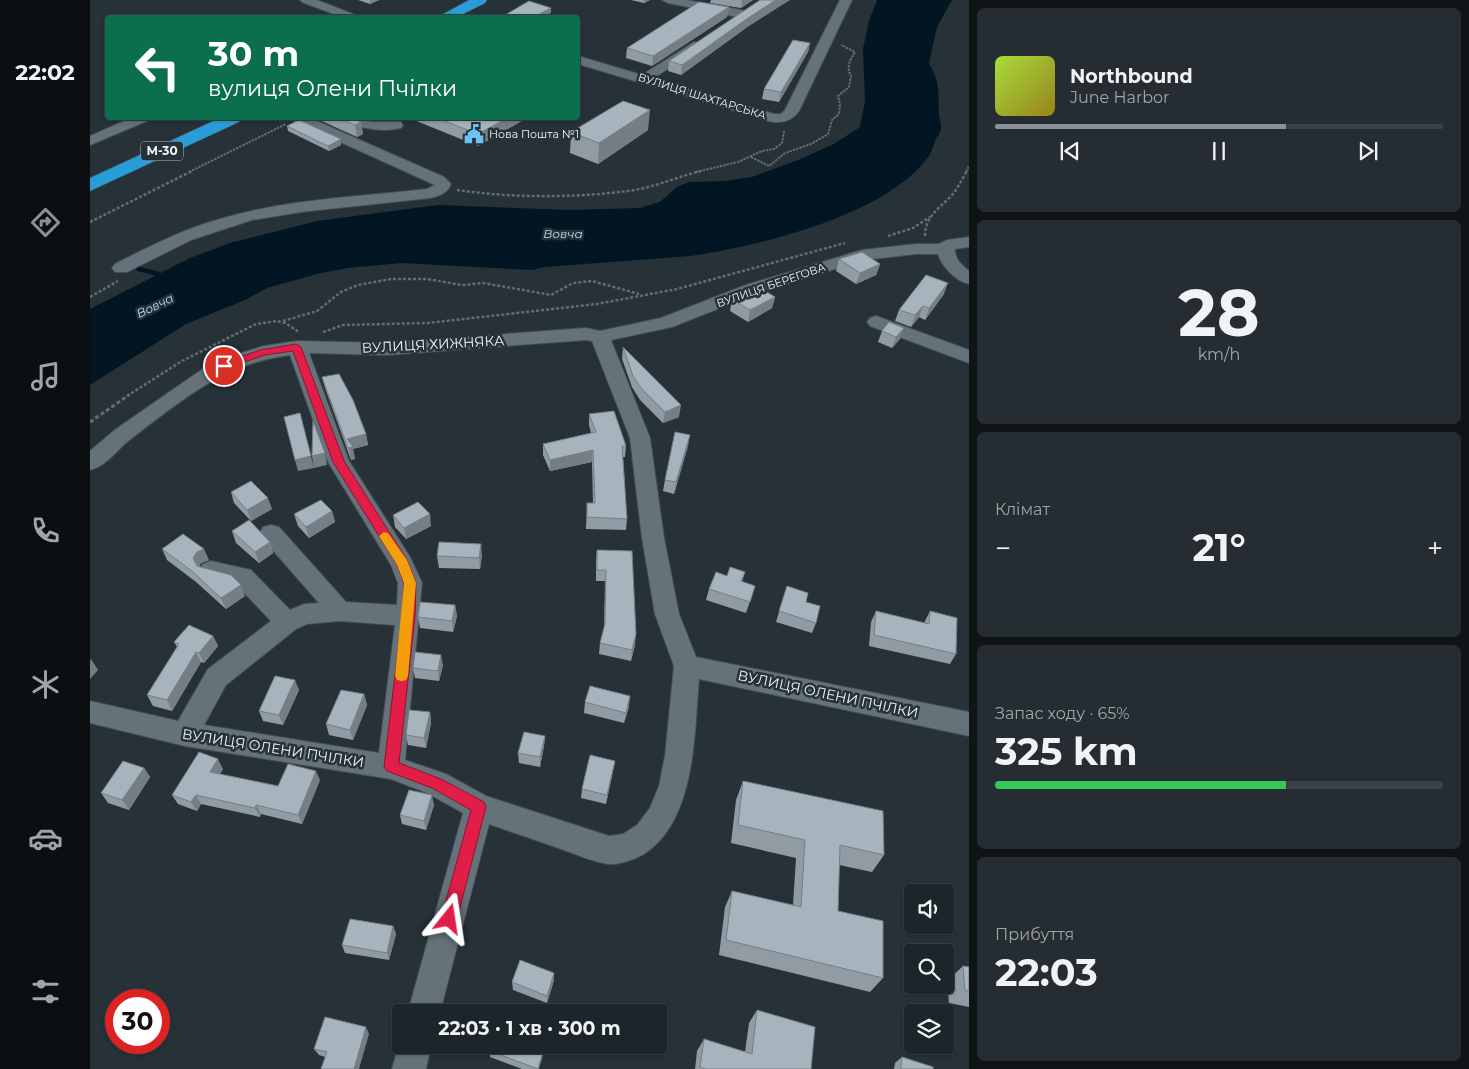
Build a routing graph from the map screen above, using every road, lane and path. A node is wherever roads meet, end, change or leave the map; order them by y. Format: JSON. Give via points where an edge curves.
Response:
{"nodes":[{"id":1,"x":306,"y":0,"type":"edge"},
{"id":2,"x":478,"y":0,"type":"edge"},
{"id":3,"x":668,"y":0,"type":"edge"},
{"id":4,"x":846,"y":0,"type":"edge"},
{"id":5,"x":348,"y":15,"type":"edge"},
{"id":6,"x":449,"y":15,"type":"edge"},
{"id":7,"x":726,"y":25,"type":"edge"},
{"id":8,"x":702,"y":41,"type":"edge"},
{"id":9,"x":837,"y":43,"type":"dead end"},
{"id":10,"x":580,"y":61,"type":"edge"},
{"id":11,"x":644,"y":78,"type":"junction"},
{"id":12,"x":782,"y":118,"type":"junction"},
{"id":13,"x":137,"y":120,"type":"edge"},
{"id":14,"x":229,"y":120,"type":"edge"},
{"id":15,"x":294,"y":120,"type":"edge"},
{"id":16,"x":303,"y":120,"type":"edge"},
{"id":17,"x":354,"y":120,"type":"edge"},
{"id":18,"x":396,"y":125,"type":"dead end"},
{"id":19,"x":90,"y":141,"type":"edge"},
{"id":20,"x":751,"y":157,"type":"junction"},
{"id":21,"x":969,"y":166,"type":"edge"},
{"id":22,"x":90,"y":184,"type":"edge"},
{"id":23,"x":443,"y":184,"type":"junction"},
{"id":24,"x":930,"y":217,"type":"junction"},
{"id":25,"x":90,"y":222,"type":"edge"},
{"id":26,"x":969,"y":231,"type":"edge"},
{"id":27,"x":882,"y":237,"type":"dead end"},
{"id":28,"x":969,"y":242,"type":"edge"},
{"id":29,"x":845,"y":243,"type":"dead end"},
{"id":30,"x":941,"y":248,"type":"junction"},
{"id":31,"x":120,"y":268,"type":"dead end"},
{"id":32,"x":969,"y":279,"type":"edge"},
{"id":33,"x":644,"y":294,"type":"junction"},
{"id":34,"x":277,"y":321,"type":"junction"},
{"id":35,"x":876,"y":322,"type":"dead end"},
{"id":36,"x":319,"y":334,"type":"dead end"},
{"id":37,"x":600,"y":337,"type":"junction"},
{"id":38,"x":299,"y":340,"type":"junction"},
{"id":39,"x":969,"y":357,"type":"edge"},
{"id":40,"x":90,"y":422,"type":"edge"},
{"id":41,"x":90,"y":463,"type":"edge"},
{"id":42,"x":271,"y":533,"type":"dead end"},
{"id":43,"x":211,"y":570,"type":"edge"},
{"id":44,"x":340,"y":611,"type":"junction"},
{"id":45,"x":408,"y":616,"type":"junction"},
{"id":46,"x":287,"y":622,"type":"junction"},
{"id":47,"x":687,"y":666,"type":"junction"},
{"id":48,"x":90,"y":712,"type":"edge"},
{"id":49,"x":969,"y":724,"type":"edge"},
{"id":50,"x":185,"y":734,"type":"junction"},
{"id":51,"x":391,"y":767,"type":"junction"},
{"id":52,"x":479,"y":807,"type":"junction"},
{"id":53,"x":426,"y":1004,"type":"edge"},
{"id":54,"x":413,"y":1054,"type":"edge"},
{"id":55,"x":409,"y":1069,"type":"edge"}],
"edges":[{"from":1,"to":5,"type":"street"},
{"from":2,"to":6,"type":"highway"},
{"from":3,"to":7,"type":"street","via":[[746,12]]},
{"from":4,"to":12,"type":"street","name":"ВУЛИЦЯ ШАХТАРСЬКА","via":[[792,111]]},
{"from":8,"to":11,"type":"street"},
{"from":9,"to":20,"type":"path","via":[[855,52],[849,63],[849,87],[838,96],[839,114],[832,120],[828,134],[785,153],[769,166]]},
{"from":10,"to":11,"type":"street","name":"ВУЛИЦЯ ШАХТАРСЬКА"},
{"from":11,"to":12,"type":"street","name":"ВУЛИЦЯ ШАХТАРСЬКА","via":[[773,118]]},
{"from":12,"to":20,"type":"path","via":[[782,143]]},
{"from":13,"to":19,"type":"street"},
{"from":14,"to":22,"type":"highway","number":"М-30"},
{"from":15,"to":25,"type":"path"},
{"from":16,"to":23,"type":"street"},
{"from":17,"to":18,"type":"street","via":[[370,126]]},
{"from":20,"to":23,"type":"path","via":[[628,191],[497,196]]},
{"from":21,"to":24,"type":"path","via":[[954,192]]},
{"from":23,"to":31,"type":"street","via":[[442,188],[430,193],[292,208],[226,222],[168,244]]},
{"from":24,"to":27,"type":"path","via":[[905,232]]},
{"from":24,"to":30,"type":"path","via":[[924,228],[926,240]]},
{"from":26,"to":30,"type":"street"},
{"from":28,"to":30,"type":"street","name":"ВУЛИЦЯ БЕРЕГОВА"},
{"from":29,"to":33,"type":"path"},
{"from":30,"to":32,"type":"street","via":[[950,263]]},
{"from":30,"to":37,"type":"street","name":"ВУЛИЦЯ БЕРЕГОВА","via":[[862,255],[752,289],[666,323]]},
{"from":33,"to":34,"type":"path","via":[[592,281],[573,283],[551,295],[483,283],[462,285],[427,279],[391,279],[358,285],[341,292],[317,311],[288,321]]},
{"from":33,"to":36,"type":"path","via":[[564,308],[455,320],[343,325]]},
{"from":34,"to":38,"type":"path","via":[[285,323]]},
{"from":34,"to":40,"type":"path","via":[[256,324],[182,361]]},
{"from":35,"to":39,"type":"street"},
{"from":37,"to":38,"type":"street","name":"ВУЛИЦЯ ХИЖНЯКА","via":[[586,334],[386,349]]},
{"from":37,"to":47,"type":"street","via":[[640,438],[667,614]]},
{"from":38,"to":41,"type":"street","name":"ВУЛИЦЯ ХИЖНЯКА","via":[[211,372],[123,434]]},
{"from":38,"to":45,"type":"street","via":[[338,462],[402,563],[410,583]]},
{"from":42,"to":44,"type":"street"},
{"from":43,"to":46,"type":"street","via":[[243,576]]},
{"from":44,"to":45,"type":"street"},
{"from":44,"to":46,"type":"street","via":[[304,614]]},
{"from":45,"to":51,"type":"street"},
{"from":46,"to":50,"type":"street","via":[[217,677]]},
{"from":47,"to":49,"type":"street","name":"ВУЛИЦЯ ОЛЕНИ ПЧІЛКИ"},
{"from":47,"to":52,"type":"street","name":"ВУЛИЦЯ ОЛЕНИ ПЧІЛКИ","via":[[679,756],[660,817],[648,835],[628,847],[609,850]]},
{"from":48,"to":50,"type":"street","name":"ВУЛИЦЯ ОЛЕНИ ПЧІЛКИ"},
{"from":50,"to":51,"type":"street","name":"ВУЛИЦЯ ОЛЕНИ ПЧІЛКИ"},
{"from":51,"to":52,"type":"street","name":"ВУЛИЦЯ ОЛЕНИ ПЧІЛКИ","via":[[436,783]]},
{"from":52,"to":53,"type":"street"},
{"from":54,"to":55,"type":"street"}]}
